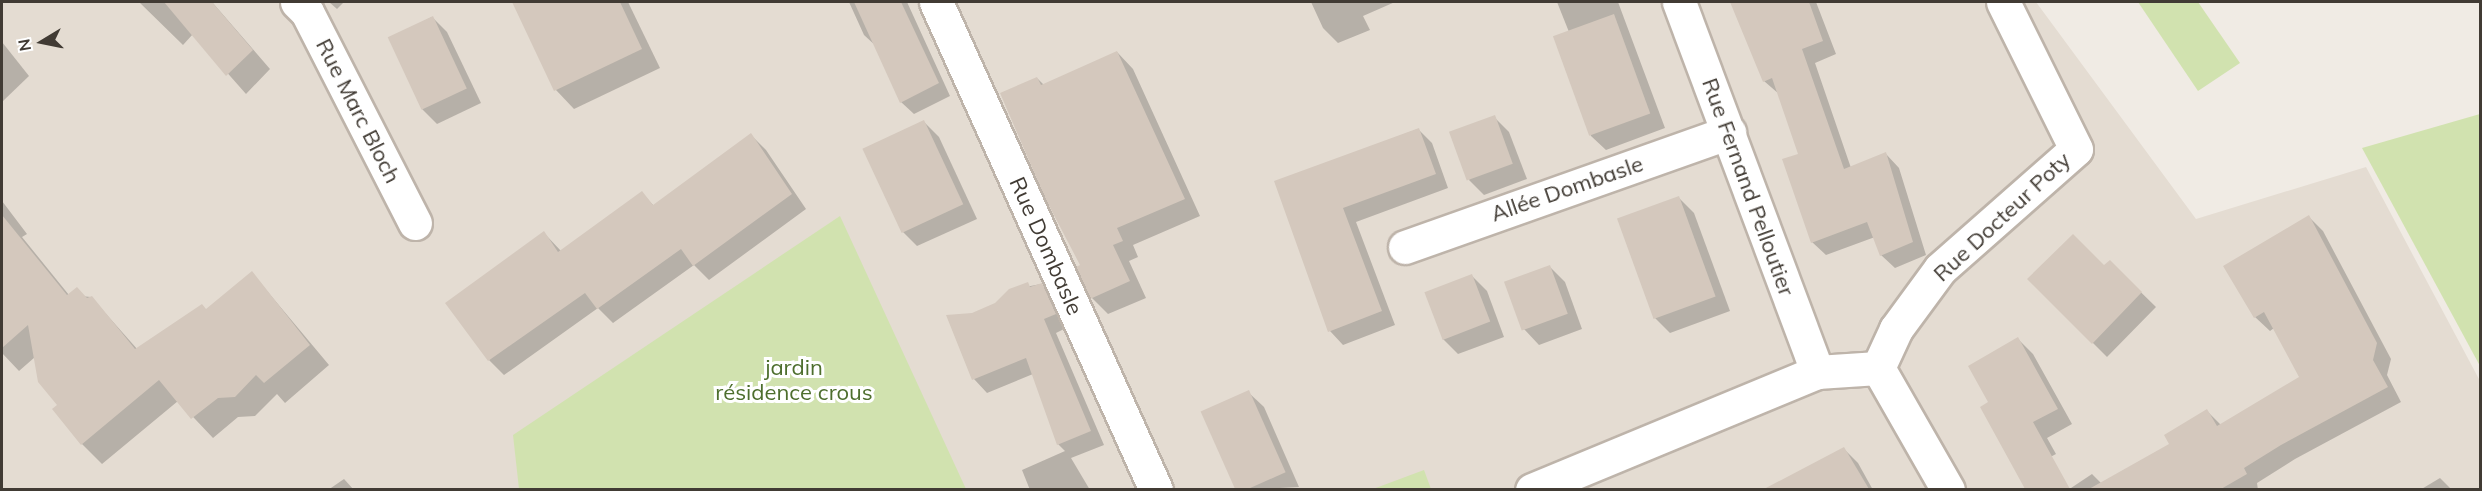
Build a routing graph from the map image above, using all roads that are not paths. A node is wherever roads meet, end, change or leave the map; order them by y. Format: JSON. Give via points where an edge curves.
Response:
{"nodes":[{"id":1,"x":297,"y":2,"type":"edge"},
{"id":2,"x":936,"y":2,"type":"edge"},
{"id":3,"x":1679,"y":2,"type":"edge"},
{"id":4,"x":2003,"y":2,"type":"edge"},
{"id":5,"x":1729,"y":132,"type":"junction"},
{"id":6,"x":415,"y":223,"type":"dead end"},
{"id":7,"x":1405,"y":247,"type":"dead end"},
{"id":8,"x":1878,"y":368,"type":"junction"},
{"id":9,"x":1817,"y":372,"type":"junction"},
{"id":10,"x":1156,"y":489,"type":"edge"},
{"id":11,"x":1532,"y":489,"type":"edge"},
{"id":12,"x":1948,"y":489,"type":"edge"}],
"edges":[{"from":1,"to":6,"type":"street","name":"Rue Marc Bloch","via":[[307,12]]},
{"from":2,"to":10,"type":"street","name":"Rue Dombasle"},
{"from":3,"to":5,"type":"street","name":"Rue Fernand Pelloutier"},
{"from":4,"to":8,"type":"street","name":"Rue Docteur Poty","via":[[2076,149],[1940,269],[1896,329]]},
{"from":5,"to":7,"type":"street","name":"Allée Dombasle"},
{"from":5,"to":9,"type":"street","name":"Rue Fernand Pelloutier"},
{"from":8,"to":9,"type":"street"},
{"from":8,"to":12,"type":"street"},
{"from":9,"to":11,"type":"street"}]}
